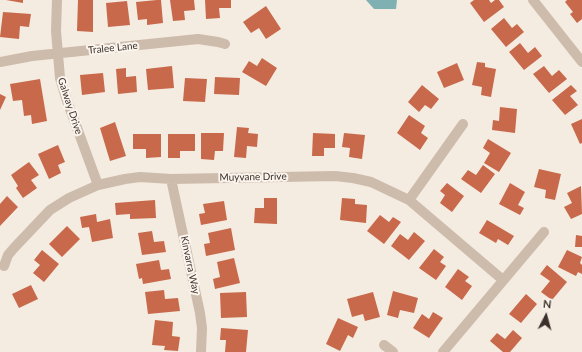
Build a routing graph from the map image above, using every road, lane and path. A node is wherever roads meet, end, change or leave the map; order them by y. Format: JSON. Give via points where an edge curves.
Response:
{"nodes":[{"id":1,"x":57,"y":0,"type":"edge"},
{"id":2,"x":534,"y":0,"type":"edge"},
{"id":3,"x":225,"y":44,"type":"dead end"},
{"id":4,"x":57,"y":54,"type":"junction"},
{"id":5,"x":0,"y":62,"type":"edge"},
{"id":6,"x":582,"y":62,"type":"edge"},
{"id":7,"x":463,"y":124,"type":"dead end"},
{"id":8,"x":171,"y":179,"type":"junction"},
{"id":9,"x":98,"y":185,"type":"junction"},
{"id":10,"x":409,"y":200,"type":"junction"},
{"id":11,"x":544,"y":232,"type":"dead end"},
{"id":12,"x":4,"y":266,"type":"dead end"},
{"id":13,"x":503,"y":280,"type":"junction"},
{"id":14,"x":384,"y":345,"type":"dead end"},
{"id":15,"x":201,"y":352,"type":"edge"},
{"id":16,"x":393,"y":352,"type":"edge"},
{"id":17,"x":443,"y":352,"type":"edge"}],
"edges":[{"from":1,"to":4,"type":"street","name":"Galway Drive"},
{"from":2,"to":6,"type":"street"},
{"from":3,"to":4,"type":"street","name":"Tralee Lane","via":[[198,39]]},
{"from":4,"to":5,"type":"street","name":"Tralee Lane"},
{"from":4,"to":9,"type":"street","name":"Galway Drive","via":[[66,98]]},
{"from":7,"to":10,"type":"street"},
{"from":8,"to":9,"type":"street","name":"Muyvane Drive","via":[[125,178]]},
{"from":8,"to":10,"type":"street","name":"Muyvane Drive","via":[[335,176],[371,182]]},
{"from":8,"to":15,"type":"street","name":"Kinvarra Way","via":[[200,313]]},
{"from":9,"to":12,"type":"street","name":"Muyvane Drive","via":[[50,210],[8,255]]},
{"from":10,"to":13,"type":"street","name":"Muyvane Drive"},
{"from":11,"to":13,"type":"street"},
{"from":13,"to":17,"type":"street"},
{"from":14,"to":16,"type":"street"}]}
